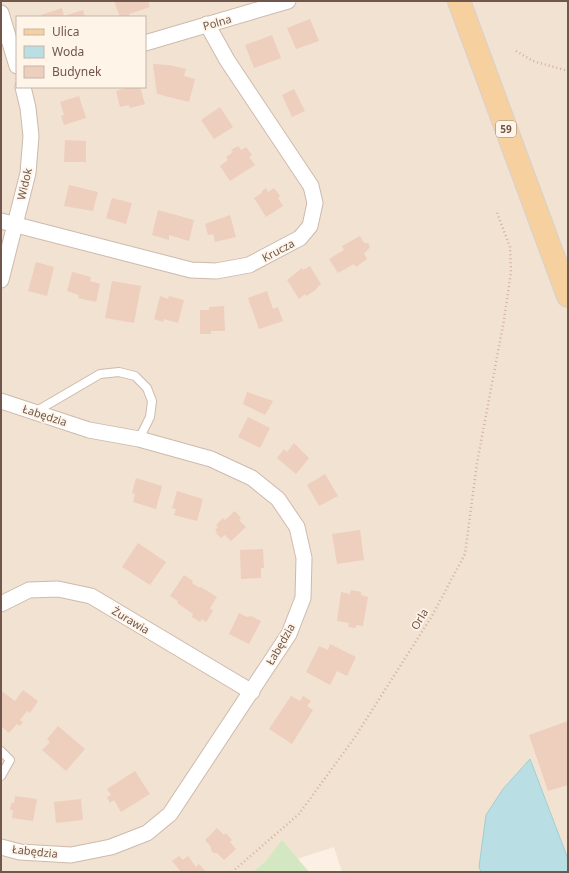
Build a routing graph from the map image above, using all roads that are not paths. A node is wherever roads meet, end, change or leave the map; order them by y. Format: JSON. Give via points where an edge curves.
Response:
{"nodes":[{"id":1,"x":288,"y":1,"type":"edge"},
{"id":2,"x":459,"y":1,"type":"edge"},
{"id":3,"x":1,"y":13,"type":"edge"},
{"id":4,"x":207,"y":24,"type":"junction"},
{"id":5,"x":146,"y":43,"type":"edge"},
{"id":6,"x":16,"y":63,"type":"edge"},
{"id":7,"x":23,"y":88,"type":"edge"},
{"id":8,"x":8,"y":222,"type":"edge"},
{"id":9,"x":1,"y":280,"type":"edge"},
{"id":10,"x":568,"y":296,"type":"edge"},
{"id":11,"x":1,"y":401,"type":"edge"},
{"id":12,"x":35,"y":412,"type":"junction"},
{"id":13,"x":139,"y":439,"type":"junction"},
{"id":14,"x":1,"y":604,"type":"edge"},
{"id":15,"x":252,"y":692,"type":"junction"},
{"id":16,"x":1,"y":751,"type":"edge"},
{"id":17,"x":1,"y":776,"type":"edge"},
{"id":18,"x":1,"y":847,"type":"edge"}],
"edges":[{"from":1,"to":4,"type":"street","name":"Polna"},
{"from":2,"to":10,"type":"main road","number":"59"},
{"from":3,"to":6,"type":"street"},
{"from":4,"to":5,"type":"street","name":"Polna"},
{"from":4,"to":8,"type":"street","name":"Krucza","via":[[227,60],[310,186],[315,203],[310,226],[300,238],[249,266],[191,270]]},
{"from":7,"to":8,"type":"street","name":"Widok","via":[[31,136],[28,173]]},
{"from":8,"to":9,"type":"street","name":"Widok"},
{"from":11,"to":12,"type":"street","name":"Łabędzia"},
{"from":12,"to":13,"type":"street","name":"Łabędzia","via":[[89,430]]},
{"from":12,"to":13,"type":"lane","via":[[100,374],[119,372],[135,376],[147,388],[152,400],[150,417]]},
{"from":13,"to":15,"type":"street","name":"Łabędzia","via":[[211,459],[252,478],[278,499],[297,527],[304,558],[303,598],[289,634]]},
{"from":14,"to":15,"type":"street","name":"Żurawia","via":[[29,590],[58,589],[91,596]]},
{"from":15,"to":18,"type":"street","name":"Łabędzia","via":[[170,814],[147,833],[110,848],[71,854],[20,852]]},
{"from":16,"to":17,"type":"lane","via":[[10,760]]}]}
